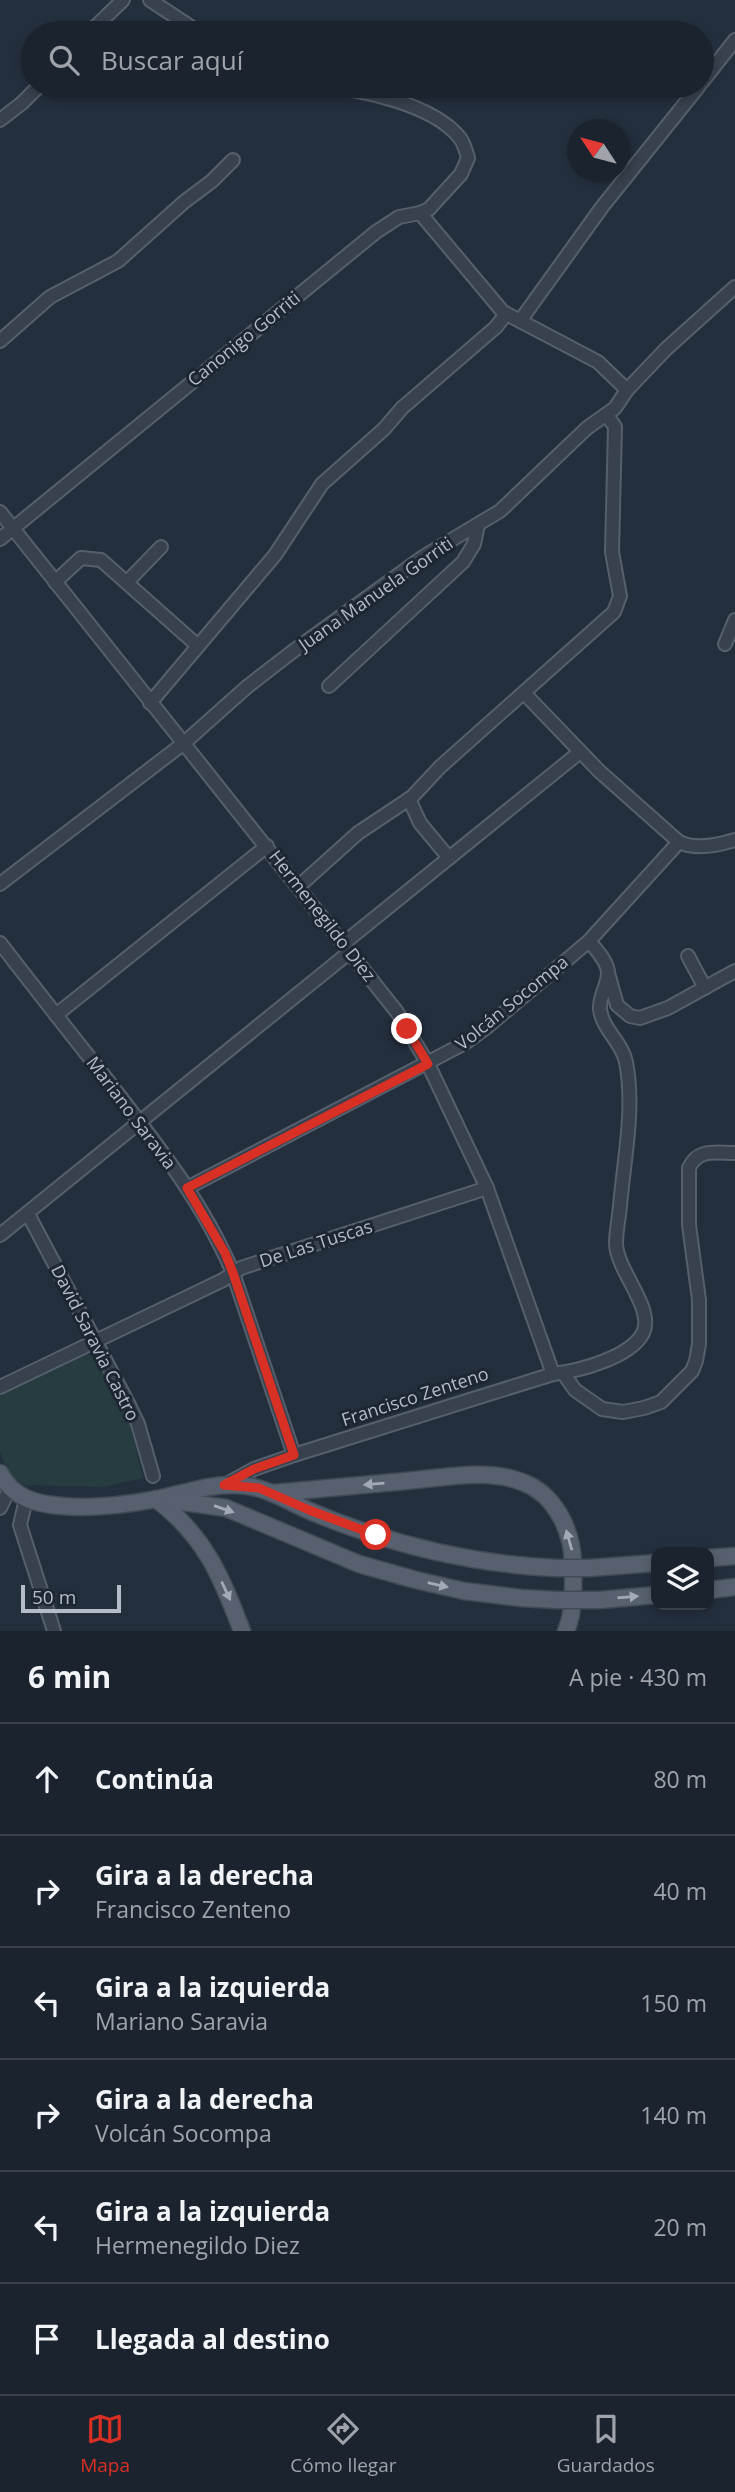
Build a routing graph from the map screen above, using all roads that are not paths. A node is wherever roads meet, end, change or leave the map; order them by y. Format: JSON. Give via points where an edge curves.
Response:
{"nodes":[{"id":1,"x":123,"y":0,"type":"edge"},
{"id":2,"x":150,"y":0,"type":"edge"},
{"id":3,"x":101,"y":21,"type":"edge"},
{"id":4,"x":182,"y":21,"type":"edge"},
{"id":5,"x":735,"y":40,"type":"edge"},
{"id":6,"x":714,"y":66,"type":"edge"},
{"id":7,"x":27,"y":98,"type":"edge"},
{"id":8,"x":387,"y":98,"type":"edge"},
{"id":9,"x":689,"y":98,"type":"edge"},
{"id":10,"x":0,"y":120,"type":"edge"},
{"id":11,"x":233,"y":160,"type":"dead end"},
{"id":12,"x":420,"y":213,"type":"junction"},
{"id":13,"x":735,"y":287,"type":"edge"},
{"id":14,"x":506,"y":314,"type":"junction"},
{"id":15,"x":520,"y":321,"type":"junction"},
{"id":16,"x":0,"y":341,"type":"edge"},
{"id":17,"x":627,"y":390,"type":"junction"},
{"id":18,"x":607,"y":415,"type":"junction"},
{"id":19,"x":0,"y":512,"type":"edge"},
{"id":20,"x":478,"y":525,"type":"junction"},
{"id":21,"x":13,"y":528,"type":"junction"},
{"id":22,"x":0,"y":539,"type":"edge"},
{"id":23,"x":161,"y":547,"type":"dead end"},
{"id":24,"x":55,"y":582,"type":"junction"},
{"id":25,"x":127,"y":582,"type":"junction"},
{"id":26,"x":735,"y":620,"type":"edge"},
{"id":27,"x":724,"y":644,"type":"dead end"},
{"id":28,"x":198,"y":646,"type":"junction"},
{"id":29,"x":329,"y":686,"type":"dead end"},
{"id":30,"x":524,"y":692,"type":"junction"},
{"id":31,"x":150,"y":703,"type":"junction"},
{"id":32,"x":184,"y":743,"type":"junction"},
{"id":33,"x":580,"y":752,"type":"junction"},
{"id":34,"x":409,"y":799,"type":"junction"},
{"id":35,"x":735,"y":840,"type":"edge"},
{"id":36,"x":679,"y":842,"type":"junction"},
{"id":37,"x":267,"y":846,"type":"junction"},
{"id":38,"x":449,"y":858,"type":"junction"},
{"id":39,"x":0,"y":884,"type":"edge"},
{"id":40,"x":299,"y":886,"type":"junction"},
{"id":41,"x":589,"y":941,"type":"junction"},
{"id":42,"x":0,"y":943,"type":"edge"},
{"id":43,"x":348,"y":947,"type":"junction"},
{"id":44,"x":688,"y":956,"type":"dead end"},
{"id":45,"x":735,"y":971,"type":"edge"},
{"id":46,"x":608,"y":973,"type":"junction"},
{"id":47,"x":705,"y":988,"type":"junction"},
{"id":48,"x":56,"y":1015,"type":"junction"},
{"id":49,"x":428,"y":1064,"type":"junction"},
{"id":50,"x":140,"y":1122,"type":"junction"},
{"id":51,"x":735,"y":1153,"type":"edge"},
{"id":52,"x":187,"y":1188,"type":"junction"},
{"id":53,"x":487,"y":1188,"type":"junction"},
{"id":54,"x":28,"y":1214,"type":"junction"},
{"id":55,"x":0,"y":1235,"type":"edge"},
{"id":56,"x":233,"y":1273,"type":"junction"},
{"id":57,"x":97,"y":1342,"type":"junction"},
{"id":58,"x":558,"y":1373,"type":"junction"},
{"id":59,"x":0,"y":1387,"type":"edge"},
{"id":60,"x":294,"y":1455,"type":"junction"},
{"id":61,"x":0,"y":1473,"type":"edge"},
{"id":62,"x":153,"y":1476,"type":"dead end"},
{"id":63,"x":224,"y":1485,"type":"junction"},
{"id":64,"x":10,"y":1488,"type":"junction"},
{"id":65,"x":274,"y":1493,"type":"junction"},
{"id":66,"x":26,"y":1499,"type":"junction"},
{"id":67,"x":156,"y":1499,"type":"junction"},
{"id":68,"x":0,"y":1508,"type":"edge"},
{"id":69,"x":735,"y":1556,"type":"edge"},
{"id":70,"x":714,"y":1558,"type":"edge"},
{"id":71,"x":651,"y":1563,"type":"edge"},
{"id":72,"x":735,"y":1587,"type":"edge"},
{"id":73,"x":714,"y":1589,"type":"edge"},
{"id":74,"x":651,"y":1595,"type":"edge"},
{"id":75,"x":54,"y":1631,"type":"edge"},
{"id":76,"x":242,"y":1631,"type":"edge"},
{"id":77,"x":566,"y":1631,"type":"edge"}],
"edges":[{"from":1,"to":3,"type":"street"},
{"from":2,"to":4,"type":"street"},
{"from":5,"to":6,"type":"street"},
{"from":7,"to":10,"type":"street"},
{"from":8,"to":12,"type":"street","name":"Canonigo Gorriti","via":[[437,119],[460,138],[468,158],[461,174]]},
{"from":9,"to":15,"type":"street"},
{"from":11,"to":16,"type":"street","via":[[118,261],[50,297]]},
{"from":12,"to":14,"type":"street"},
{"from":12,"to":21,"type":"street","name":"Canonigo Gorriti","via":[[399,216],[376,232]]},
{"from":13,"to":17,"type":"street","name":"Juana Manuela Gorriti"},
{"from":14,"to":15,"type":"street"},
{"from":14,"to":28,"type":"street","via":[[322,484],[275,555]]},
{"from":15,"to":17,"type":"street","via":[[598,362]]},
{"from":17,"to":18,"type":"street","name":"Juana Manuela Gorriti"},
{"from":18,"to":20,"type":"street","name":"Juana Manuela Gorriti","via":[[587,428],[500,511]]},
{"from":18,"to":30,"type":"street","via":[[615,427],[612,552],[619,603],[609,618]]},
{"from":19,"to":21,"type":"street","name":"Hermenegildo Diez"},
{"from":20,"to":29,"type":"street","via":[[463,562]]},
{"from":20,"to":32,"type":"street","name":"Juana Manuela Gorriti","via":[[423,557],[292,652]]},
{"from":21,"to":22,"type":"street","name":"Canonigo Gorriti"},
{"from":21,"to":24,"type":"street","name":"Hermenegildo Diez"},
{"from":23,"to":25,"type":"street"},
{"from":24,"to":25,"type":"street","via":[[83,557],[101,560]]},
{"from":24,"to":31,"type":"street","name":"Hermenegildo Diez"},
{"from":25,"to":28,"type":"street"},
{"from":26,"to":27,"type":"street"},
{"from":28,"to":31,"type":"street"},
{"from":30,"to":33,"type":"street"},
{"from":30,"to":34,"type":"street"},
{"from":31,"to":32,"type":"street","name":"Hermenegildo Diez"},
{"from":32,"to":37,"type":"street","name":"Hermenegildo Diez"},
{"from":32,"to":39,"type":"street","name":"Juana Manuela Gorriti"},
{"from":33,"to":36,"type":"street"},
{"from":33,"to":38,"type":"street"},
{"from":34,"to":38,"type":"street","via":[[420,823]]},
{"from":34,"to":40,"type":"street","via":[[358,833]]},
{"from":35,"to":36,"type":"street","via":[[698,846]]},
{"from":36,"to":41,"type":"street","name":"Volcán Socompa"},
{"from":37,"to":40,"type":"street","name":"Hermenegildo Diez"},
{"from":37,"to":48,"type":"street"},
{"from":38,"to":43,"type":"street"},
{"from":40,"to":43,"type":"street","name":"Hermenegildo Diez"},
{"from":41,"to":46,"type":"street"},
{"from":41,"to":49,"type":"street","name":"Volcán Socompa","via":[[487,1027]]},
{"from":42,"to":48,"type":"street","name":"Mariano Saravia"},
{"from":43,"to":49,"type":"street","name":"Hermenegildo Diez","via":[[397,1012]]},
{"from":43,"to":50,"type":"street"},
{"from":44,"to":47,"type":"street"},
{"from":45,"to":47,"type":"street"},
{"from":46,"to":47,"type":"street","via":[[617,1005],[639,1018]]},
{"from":46,"to":58,"type":"street","name":"Francisco Zenteno","via":[[600,1008],[625,1060],[629,1096],[616,1244],[645,1323],[637,1341],[621,1353],[580,1370]]},
{"from":48,"to":50,"type":"street","name":"Mariano Saravia"},
{"from":49,"to":52,"type":"street","name":"Volcán Socompa"},
{"from":49,"to":53,"type":"street","name":"Hermenegildo Diez"},
{"from":50,"to":52,"type":"street","name":"Mariano Saravia"},
{"from":50,"to":54,"type":"street"},
{"from":51,"to":58,"type":"street","via":[[704,1153],[689,1168],[689,1225],[699,1300],[699,1344],[692,1371],[661,1402],[623,1412],[603,1409]]},
{"from":52,"to":56,"type":"street","name":"Mariano Saravia"},
{"from":53,"to":56,"type":"street","name":"De Las Tuscas"},
{"from":53,"to":58,"type":"street","name":"Hermenegildo Diez"},
{"from":54,"to":55,"type":"street"},
{"from":54,"to":57,"type":"street","name":"David Saravia Castro"},
{"from":56,"to":57,"type":"street","name":"De Las Tuscas"},
{"from":56,"to":60,"type":"street","name":"Mariano Saravia"},
{"from":57,"to":59,"type":"street","name":"De Las Tuscas"},
{"from":57,"to":62,"type":"street","name":"David Saravia Castro","via":[[138,1424]]},
{"from":58,"to":60,"type":"street","name":"Francisco Zenteno"},
{"from":60,"to":63,"type":"street","name":"Francisco Zenteno"},
{"from":61,"to":64,"type":"main road"},
{"from":63,"to":65,"type":"main road"},
{"from":63,"to":67,"type":"main road"},
{"from":64,"to":66,"type":"main road"},
{"from":64,"to":68,"type":"street"},
{"from":65,"to":71,"type":"main road","bridge":true,"via":[[355,1528],[439,1553],[557,1568]]},
{"from":77,"to":65,"type":"main road","one_way":true,"via":[[573,1586],[568,1532],[551,1502],[524,1482],[509,1477],[462,1476]]},
{"from":66,"to":67,"type":"main road","via":[[87,1507]]},
{"from":66,"to":75,"type":"street","via":[[20,1525]]},
{"from":67,"to":74,"type":"main road","one_way":true,"bridge":true,"via":[[226,1508],[359,1564],[464,1591],[557,1601]]},
{"from":67,"to":76,"type":"main road","one_way":true,"via":[[180,1517],[208,1556]]},
{"from":69,"to":70,"type":"main road"},
{"from":72,"to":73,"type":"main road"}]}
